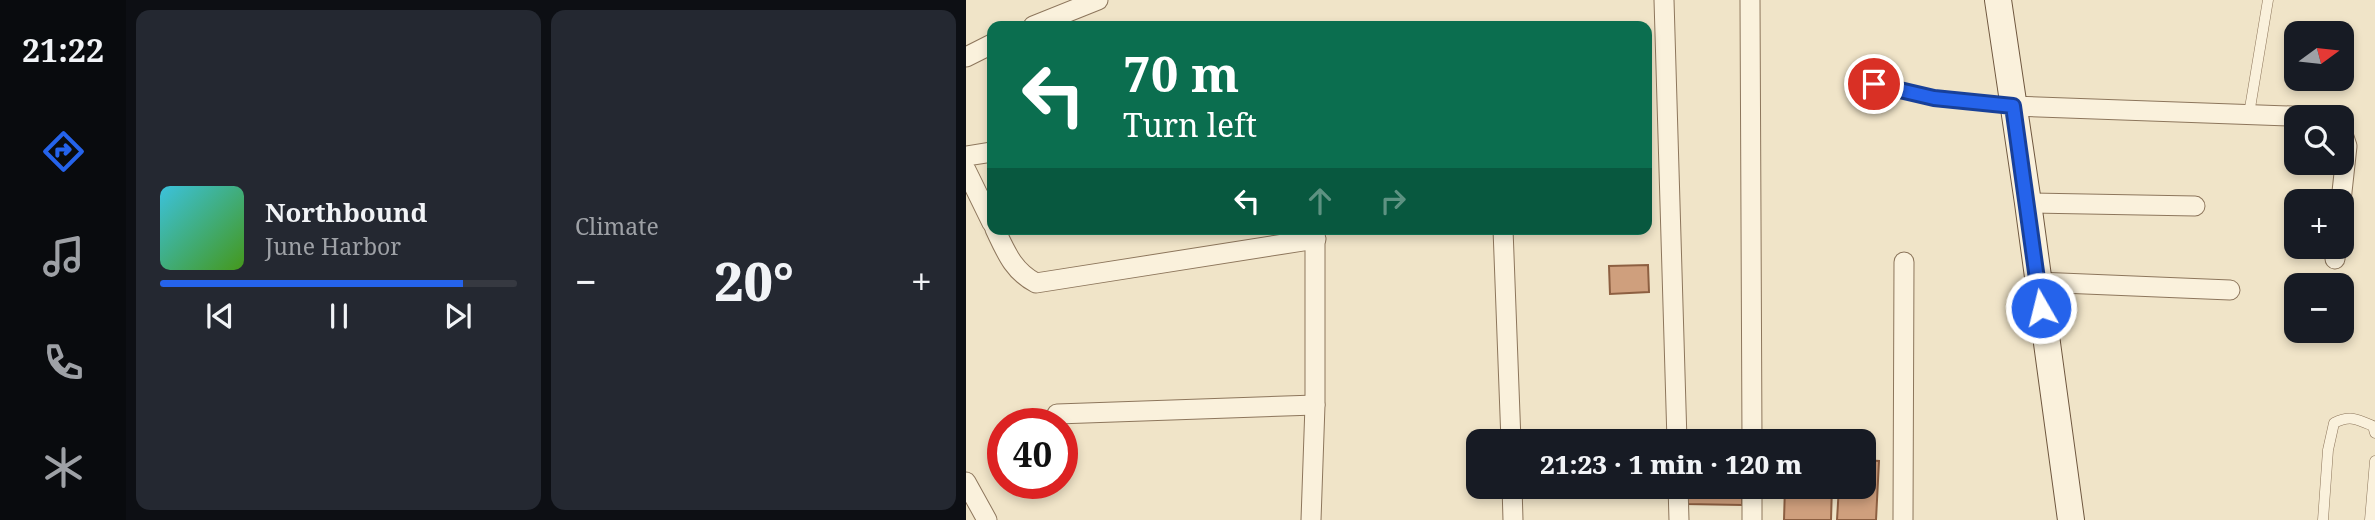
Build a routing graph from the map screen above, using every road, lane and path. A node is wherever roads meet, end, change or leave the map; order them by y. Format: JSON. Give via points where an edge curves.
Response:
{"nodes":[{"id":1,"x":1098,"y":0,"type":"edge"},
{"id":2,"x":1664,"y":0,"type":"edge"},
{"id":3,"x":1751,"y":0,"type":"edge"},
{"id":4,"x":1998,"y":0,"type":"edge"},
{"id":5,"x":2268,"y":0,"type":"edge"},
{"id":6,"x":1046,"y":21,"type":"edge"},
{"id":7,"x":987,"y":46,"type":"edge"},
{"id":8,"x":966,"y":57,"type":"edge"},
{"id":9,"x":1874,"y":84,"type":"dead end"},
{"id":10,"x":2013,"y":106,"type":"junction"},
{"id":11,"x":2249,"y":114,"type":"junction"},
{"id":12,"x":2284,"y":116,"type":"edge"},
{"id":13,"x":987,"y":153,"type":"edge"},
{"id":14,"x":966,"y":156,"type":"edge"},
{"id":15,"x":966,"y":170,"type":"edge"},
{"id":16,"x":2028,"y":203,"type":"junction"},
{"id":17,"x":2195,"y":206,"type":"dead end"},
{"id":18,"x":987,"y":213,"type":"edge"},
{"id":19,"x":998,"y":235,"type":"edge"},
{"id":20,"x":1310,"y":235,"type":"edge"},
{"id":21,"x":1316,"y":235,"type":"edge"},
{"id":22,"x":1503,"y":235,"type":"edge"},
{"id":23,"x":1904,"y":262,"type":"dead end"},
{"id":24,"x":2037,"y":282,"type":"junction"},
{"id":25,"x":2230,"y":290,"type":"dead end"},
{"id":26,"x":1315,"y":405,"type":"junction"},
{"id":27,"x":1078,"y":413,"type":"edge"},
{"id":28,"x":1511,"y":429,"type":"edge"},
{"id":29,"x":1677,"y":429,"type":"edge"},
{"id":30,"x":1752,"y":429,"type":"edge"},
{"id":31,"x":2375,"y":433,"type":"edge"},
{"id":32,"x":2375,"y":461,"type":"edge"},
{"id":33,"x":966,"y":482,"type":"edge"},
{"id":34,"x":1512,"y":499,"type":"edge"},
{"id":35,"x":1678,"y":499,"type":"edge"},
{"id":36,"x":1752,"y":499,"type":"edge"},
{"id":37,"x":987,"y":520,"type":"edge"},
{"id":38,"x":1311,"y":520,"type":"edge"},
{"id":39,"x":1513,"y":520,"type":"edge"},
{"id":40,"x":1679,"y":520,"type":"edge"},
{"id":41,"x":1752,"y":520,"type":"edge"},
{"id":42,"x":1903,"y":520,"type":"edge"},
{"id":43,"x":2071,"y":520,"type":"edge"},
{"id":44,"x":2323,"y":520,"type":"edge"},
{"id":45,"x":2370,"y":520,"type":"edge"}],
"edges":[{"from":1,"to":6,"type":"street"},
{"from":2,"to":29,"type":"street"},
{"from":3,"to":30,"type":"street"},
{"from":4,"to":10,"type":"street"},
{"from":5,"to":11,"type":"lane"},
{"from":7,"to":8,"type":"street"},
{"from":9,"to":10,"type":"lane","via":[[1934,98]]},
{"from":10,"to":11,"type":"street"},
{"from":10,"to":16,"type":"street"},
{"from":11,"to":12,"type":"street"},
{"from":13,"to":14,"type":"street"},
{"from":15,"to":18,"type":"street"},
{"from":16,"to":17,"type":"street"},
{"from":16,"to":24,"type":"street"},
{"from":19,"to":20,"type":"street","via":[[1014,267],[1036,283]]},
{"from":21,"to":26,"type":"street"},
{"from":22,"to":28,"type":"street"},
{"from":23,"to":42,"type":"street"},
{"from":24,"to":25,"type":"street"},
{"from":24,"to":43,"type":"street"},
{"from":26,"to":27,"type":"street"},
{"from":26,"to":38,"type":"street"},
{"from":31,"to":44,"type":"lane","via":[[2373,426],[2356,419],[2345,417],[2334,423]]},
{"from":32,"to":45,"type":"lane"},
{"from":33,"to":37,"type":"street"},
{"from":34,"to":39,"type":"street"},
{"from":35,"to":40,"type":"street"},
{"from":36,"to":41,"type":"street"}]}
